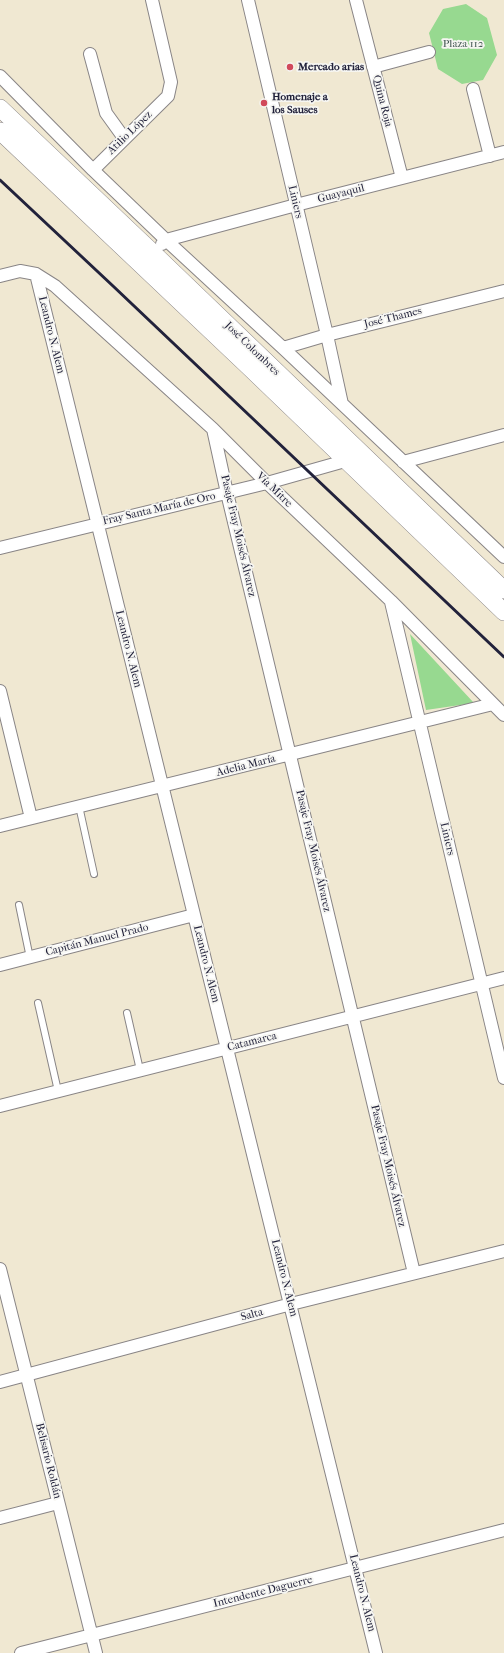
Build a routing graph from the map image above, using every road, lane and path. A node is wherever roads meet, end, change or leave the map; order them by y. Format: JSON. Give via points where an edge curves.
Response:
{"nodes":[{"id":1,"x":152,"y":0,"type":"edge"},
{"id":2,"x":248,"y":0,"type":"edge"},
{"id":3,"x":356,"y":0,"type":"edge"},
{"id":4,"x":429,"y":52,"type":"dead end"},
{"id":5,"x":90,"y":54,"type":"dead end"},
{"id":6,"x":373,"y":67,"type":"junction"},
{"id":7,"x":0,"y":76,"type":"edge"},
{"id":8,"x":473,"y":89,"type":"dead end"},
{"id":9,"x":0,"y":108,"type":"edge"},
{"id":10,"x":0,"y":131,"type":"edge"},
{"id":11,"x":124,"y":138,"type":"junction"},
{"id":12,"x":504,"y":152,"type":"edge"},
{"id":13,"x":490,"y":156,"type":"junction"},
{"id":14,"x":93,"y":170,"type":"junction"},
{"id":15,"x":402,"y":178,"type":"junction"},
{"id":16,"x":296,"y":205,"type":"junction"},
{"id":17,"x":166,"y":240,"type":"junction"},
{"id":18,"x":152,"y":252,"type":"junction"},
{"id":19,"x":139,"y":263,"type":"junction"},
{"id":20,"x":36,"y":274,"type":"junction"},
{"id":21,"x":0,"y":276,"type":"edge"},
{"id":22,"x":504,"y":291,"type":"edge"},
{"id":23,"x":327,"y":335,"type":"junction"},
{"id":24,"x":283,"y":348,"type":"junction"},
{"id":25,"x":342,"y":404,"type":"junction"},
{"id":26,"x":213,"y":429,"type":"junction"},
{"id":27,"x":504,"y":435,"type":"edge"},
{"id":28,"x":355,"y":458,"type":"junction"},
{"id":29,"x":403,"y":462,"type":"junction"},
{"id":30,"x":267,"y":483,"type":"junction"},
{"id":31,"x":227,"y":493,"type":"junction"},
{"id":32,"x":96,"y":523,"type":"junction"},
{"id":33,"x":0,"y":548,"type":"edge"},
{"id":34,"x":504,"y":558,"type":"edge"},
{"id":35,"x":504,"y":590,"type":"edge"},
{"id":36,"x":391,"y":601,"type":"junction"},
{"id":37,"x":504,"y":612,"type":"edge"},
{"id":38,"x":0,"y":692,"type":"edge"},
{"id":39,"x":493,"y":704,"type":"junction"},
{"id":40,"x":504,"y":715,"type":"edge"},
{"id":41,"x":420,"y":723,"type":"junction"},
{"id":42,"x":290,"y":755,"type":"junction"},
{"id":43,"x":162,"y":787,"type":"junction"},
{"id":44,"x":80,"y":806,"type":"junction"},
{"id":45,"x":31,"y":818,"type":"junction"},
{"id":46,"x":0,"y":826,"type":"edge"},
{"id":47,"x":94,"y":874,"type":"dead end"},
{"id":48,"x":19,"y":905,"type":"dead end"},
{"id":49,"x":194,"y":915,"type":"junction"},
{"id":50,"x":30,"y":958,"type":"junction"},
{"id":51,"x":0,"y":965,"type":"edge"},
{"id":52,"x":504,"y":978,"type":"edge"},
{"id":53,"x":481,"y":984,"type":"junction"},
{"id":54,"x":38,"y":1003,"type":"dead end"},
{"id":55,"x":127,"y":1013,"type":"dead end"},
{"id":56,"x":353,"y":1016,"type":"junction"},
{"id":57,"x":226,"y":1048,"type":"junction"},
{"id":58,"x":140,"y":1070,"type":"junction"},
{"id":59,"x":504,"y":1078,"type":"edge"},
{"id":60,"x":58,"y":1091,"type":"junction"},
{"id":61,"x":0,"y":1106,"type":"edge"},
{"id":62,"x":504,"y":1251,"type":"edge"},
{"id":63,"x":0,"y":1269,"type":"edge"},
{"id":64,"x":414,"y":1273,"type":"junction"},
{"id":65,"x":291,"y":1304,"type":"junction"},
{"id":66,"x":26,"y":1375,"type":"junction"},
{"id":67,"x":0,"y":1382,"type":"edge"},
{"id":68,"x":58,"y":1503,"type":"junction"},
{"id":69,"x":0,"y":1518,"type":"edge"},
{"id":70,"x":504,"y":1530,"type":"edge"},
{"id":71,"x":356,"y":1568,"type":"junction"},
{"id":72,"x":91,"y":1635,"type":"junction"},
{"id":73,"x":21,"y":1653,"type":"edge"},
{"id":74,"x":96,"y":1653,"type":"edge"},
{"id":75,"x":376,"y":1653,"type":"edge"}],
"edges":[{"from":1,"to":11,"type":"street","name":"Atilio López","via":[[171,82],[168,96]]},
{"from":2,"to":16,"type":"street","name":"Liniers"},
{"from":3,"to":6,"type":"street","name":"Quina Roja"},
{"from":4,"to":6,"type":"street"},
{"from":5,"to":11,"type":"street","via":[[106,113]]},
{"from":6,"to":15,"type":"street","name":"Quina Roja"},
{"from":7,"to":14,"type":"street","name":"José Colombres"},
{"from":8,"to":13,"type":"street"},
{"from":9,"to":18,"type":"main road","name":"José Colombres"},
{"from":10,"to":19,"type":"main road","name":"José Colombres"},
{"from":11,"to":14,"type":"street","name":"Atilio López"},
{"from":12,"to":13,"type":"street","name":"Guayaquil"},
{"from":13,"to":15,"type":"street","name":"Guayaquil"},
{"from":14,"to":17,"type":"street","name":"José Colombres"},
{"from":15,"to":16,"type":"street","name":"Guayaquil"},
{"from":16,"to":17,"type":"street","name":"Guayaquil"},
{"from":16,"to":23,"type":"street","name":"Liniers"},
{"from":17,"to":18,"type":"street","name":"Guayaquil"},
{"from":17,"to":24,"type":"street","name":"José Colombres"},
{"from":18,"to":19,"type":"street","name":"Guayaquil"},
{"from":18,"to":28,"type":"main road","name":"José Colombres"},
{"from":19,"to":28,"type":"main road","name":"José Colombres"},
{"from":20,"to":21,"type":"street","via":[[20,271]]},
{"from":20,"to":26,"type":"street","name":"Vía Mitre","via":[[55,286]]},
{"from":20,"to":32,"type":"street","name":"Leandro N. Alem"},
{"from":22,"to":23,"type":"street","name":"José Thames"},
{"from":23,"to":24,"type":"street","name":"José Thames"},
{"from":23,"to":25,"type":"street","name":"Liniers"},
{"from":24,"to":25,"type":"street","name":"José Colombres"},
{"from":25,"to":29,"type":"street","name":"José Colombres"},
{"from":26,"to":30,"type":"street","name":"Vía Mitre"},
{"from":26,"to":31,"type":"street","name":"Pasaje Fray Moisés Álvarez"},
{"from":27,"to":29,"type":"street"},
{"from":28,"to":30,"type":"street","name":"Fray Santa María de Oro"},
{"from":28,"to":35,"type":"main road","name":"José Colombres"},
{"from":28,"to":37,"type":"main road","name":"José Colombres"},
{"from":29,"to":34,"type":"street","name":"José Colombres"},
{"from":30,"to":31,"type":"street","name":"Fray Santa María de Oro"},
{"from":30,"to":36,"type":"street","name":"Vía Mitre"},
{"from":31,"to":32,"type":"street","name":"Fray Santa María de Oro"},
{"from":31,"to":42,"type":"street","name":"Pasaje Fray Moisés Álvarez"},
{"from":32,"to":33,"type":"street","name":"Fray Santa María de Oro"},
{"from":32,"to":43,"type":"street","name":"Leandro N. Alem"},
{"from":36,"to":39,"type":"street","name":"Vía Mitre"},
{"from":36,"to":41,"type":"street","name":"Liniers"},
{"from":38,"to":45,"type":"street"},
{"from":39,"to":40,"type":"street","name":"Vía Mitre"},
{"from":39,"to":41,"type":"street","name":"Adelia María"},
{"from":41,"to":42,"type":"street","name":"Adelia María"},
{"from":41,"to":53,"type":"street","name":"Liniers"},
{"from":42,"to":43,"type":"street","name":"Adelia María"},
{"from":42,"to":56,"type":"street","name":"Pasaje Fray Moisés Álvarez"},
{"from":43,"to":44,"type":"street","name":"Adelia María"},
{"from":43,"to":49,"type":"street","name":"Leandro N. Alem"},
{"from":44,"to":45,"type":"street","name":"Adelia María"},
{"from":44,"to":47,"type":"lane"},
{"from":45,"to":46,"type":"street","name":"Adelia María"},
{"from":48,"to":50,"type":"lane"},
{"from":49,"to":50,"type":"street","name":"Capitán Manuel Prado"},
{"from":49,"to":57,"type":"street","name":"Leandro N. Alem"},
{"from":50,"to":51,"type":"street","name":"Capitán Manuel Prado"},
{"from":52,"to":53,"type":"street","name":"Catamarca"},
{"from":53,"to":56,"type":"street","name":"Catamarca"},
{"from":53,"to":59,"type":"street","name":"Liniers"},
{"from":54,"to":60,"type":"lane"},
{"from":55,"to":58,"type":"lane"},
{"from":56,"to":57,"type":"street","name":"Catamarca"},
{"from":56,"to":64,"type":"street","name":"Pasaje Fray Moisés Álvarez"},
{"from":57,"to":58,"type":"street","name":"Catamarca"},
{"from":57,"to":65,"type":"street","name":"Leandro N. Alem"},
{"from":58,"to":60,"type":"street","name":"Catamarca"},
{"from":60,"to":61,"type":"street","name":"Catamarca"},
{"from":62,"to":64,"type":"street","name":"Salta"},
{"from":63,"to":66,"type":"street","name":"Belisario Roldán"},
{"from":64,"to":65,"type":"street","name":"Salta"},
{"from":65,"to":66,"type":"street","name":"Salta"},
{"from":65,"to":71,"type":"street","name":"Leandro N. Alem"},
{"from":66,"to":67,"type":"street","name":"Salta"},
{"from":66,"to":68,"type":"street","name":"Belisario Roldán"},
{"from":68,"to":69,"type":"street"},
{"from":68,"to":72,"type":"street","name":"Belisario Roldán"},
{"from":70,"to":71,"type":"street","name":"Intendente Daguerre"},
{"from":71,"to":72,"type":"street","name":"Intendente Daguerre"},
{"from":71,"to":75,"type":"street","name":"Leandro N. Alem"},
{"from":72,"to":73,"type":"street","name":"Intendente Daguerre"},
{"from":72,"to":74,"type":"street","name":"Belisario Roldán"}]}
